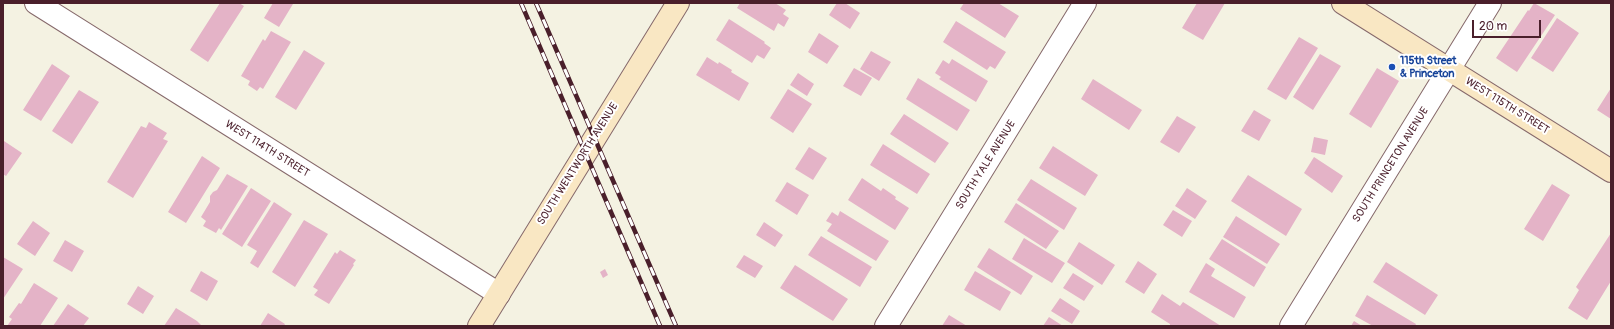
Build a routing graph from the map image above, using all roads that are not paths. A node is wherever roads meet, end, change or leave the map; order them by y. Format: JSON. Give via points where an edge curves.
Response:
{"nodes":[{"id":1,"x":36,"y":3,"type":"edge"},
{"id":2,"x":678,"y":3,"type":"edge"},
{"id":3,"x":1086,"y":3,"type":"edge"},
{"id":4,"x":1342,"y":3,"type":"edge"},
{"id":5,"x":1490,"y":3,"type":"edge"},
{"id":6,"x":1449,"y":69,"type":"junction"},
{"id":7,"x":1611,"y":171,"type":"edge"},
{"id":8,"x":499,"y":294,"type":"junction"},
{"id":9,"x":479,"y":326,"type":"edge"},
{"id":10,"x":886,"y":326,"type":"edge"},
{"id":11,"x":1291,"y":326,"type":"edge"}],
"edges":[{"from":1,"to":8,"type":"street","name":"WEST 114TH STREET"},
{"from":2,"to":8,"type":"street","name":"SOUTH WENTWORTH AVENUE"},
{"from":3,"to":10,"type":"street","name":"SOUTH YALE AVENUE"},
{"from":4,"to":6,"type":"street","name":"WEST 115TH STREET"},
{"from":5,"to":6,"type":"street","name":"SOUTH PRINCETON AVENUE"},
{"from":6,"to":7,"type":"street","name":"WEST 115TH STREET"},
{"from":6,"to":11,"type":"street","name":"SOUTH PRINCETON AVENUE"},
{"from":8,"to":9,"type":"street","name":"SOUTH WENTWORTH AVENUE"}]}
